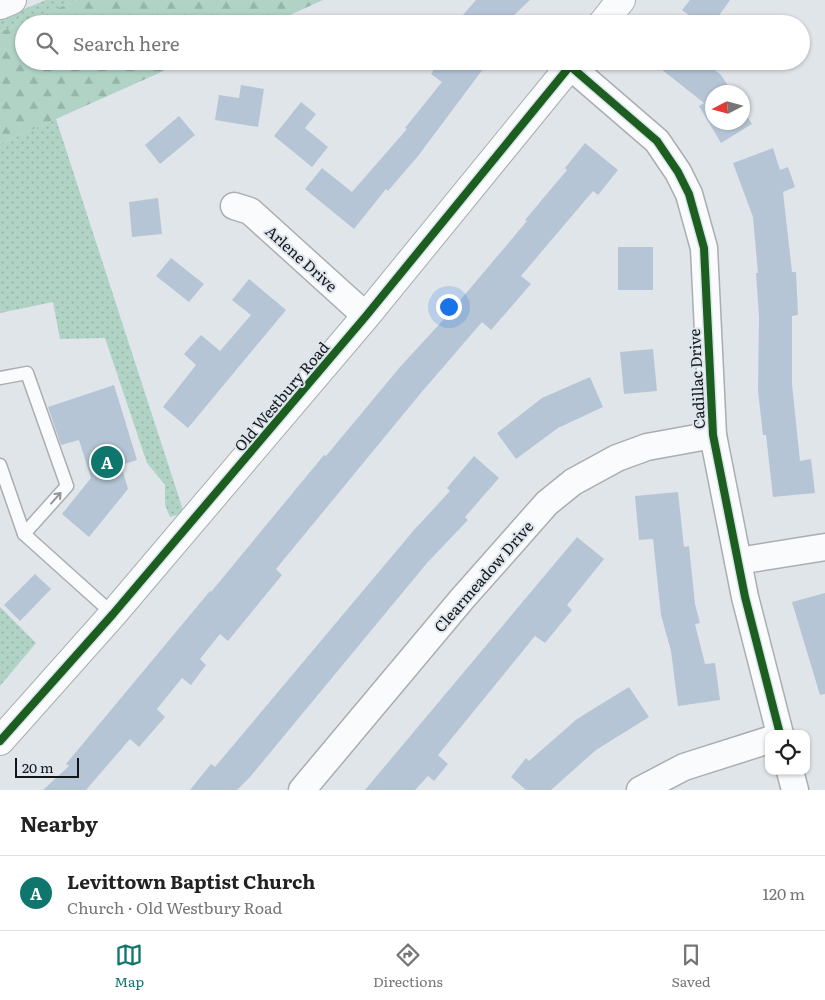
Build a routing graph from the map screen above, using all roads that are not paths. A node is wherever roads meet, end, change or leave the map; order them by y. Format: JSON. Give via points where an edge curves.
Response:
{"nodes":[{"id":1,"x":12,"y":0,"type":"edge"},
{"id":2,"x":620,"y":0,"type":"edge"},
{"id":3,"x":0,"y":5,"type":"edge"},
{"id":4,"x":609,"y":15,"type":"edge"},
{"id":5,"x":567,"y":70,"type":"edge"},
{"id":6,"x":579,"y":70,"type":"edge"},
{"id":7,"x":234,"y":206,"type":"dead end"},
{"id":8,"x":366,"y":316,"type":"junction"},
{"id":9,"x":0,"y":378,"type":"edge"},
{"id":10,"x":713,"y":435,"type":"junction"},
{"id":11,"x":0,"y":465,"type":"edge"},
{"id":12,"x":24,"y":534,"type":"junction"},
{"id":13,"x":825,"y":547,"type":"edge"},
{"id":14,"x":738,"y":560,"type":"junction"},
{"id":15,"x":113,"y":614,"type":"junction"},
{"id":16,"x":779,"y":730,"type":"edge"},
{"id":17,"x":0,"y":741,"type":"edge"},
{"id":18,"x":765,"y":741,"type":"edge"},
{"id":19,"x":791,"y":775,"type":"edge"},
{"id":20,"x":302,"y":790,"type":"edge"},
{"id":21,"x":640,"y":790,"type":"edge"},
{"id":22,"x":795,"y":790,"type":"edge"}],
"edges":[{"from":1,"to":3,"type":"main road"},
{"from":2,"to":4,"type":"main road"},
{"from":5,"to":8,"type":"main road","name":"Old Westbury Road"},
{"from":6,"to":10,"type":"street","name":"Cadillac Drive","via":[[657,141],[688,194],[704,248]]},
{"from":7,"to":8,"type":"street","name":"Arlene Drive","via":[[250,211]]},
{"from":8,"to":15,"type":"main road","name":"Old Westbury Road"},
{"from":12,"to":9,"type":"lane","one_way":true,"via":[[67,486],[27,374]]},
{"from":10,"to":14,"type":"street","name":"Cadillac Drive"},
{"from":10,"to":20,"type":"street","name":"Clearmeadow Drive","via":[[647,447],[617,458],[573,482],[547,503]]},
{"from":11,"to":12,"type":"lane"},
{"from":12,"to":15,"type":"lane"},
{"from":13,"to":14,"type":"street"},
{"from":14,"to":16,"type":"street","name":"Cadillac Drive","via":[[744,597]]},
{"from":15,"to":17,"type":"main road","name":"Old Westbury Road"},
{"from":18,"to":21,"type":"street","via":[[684,767]]},
{"from":19,"to":22,"type":"street"}]}
